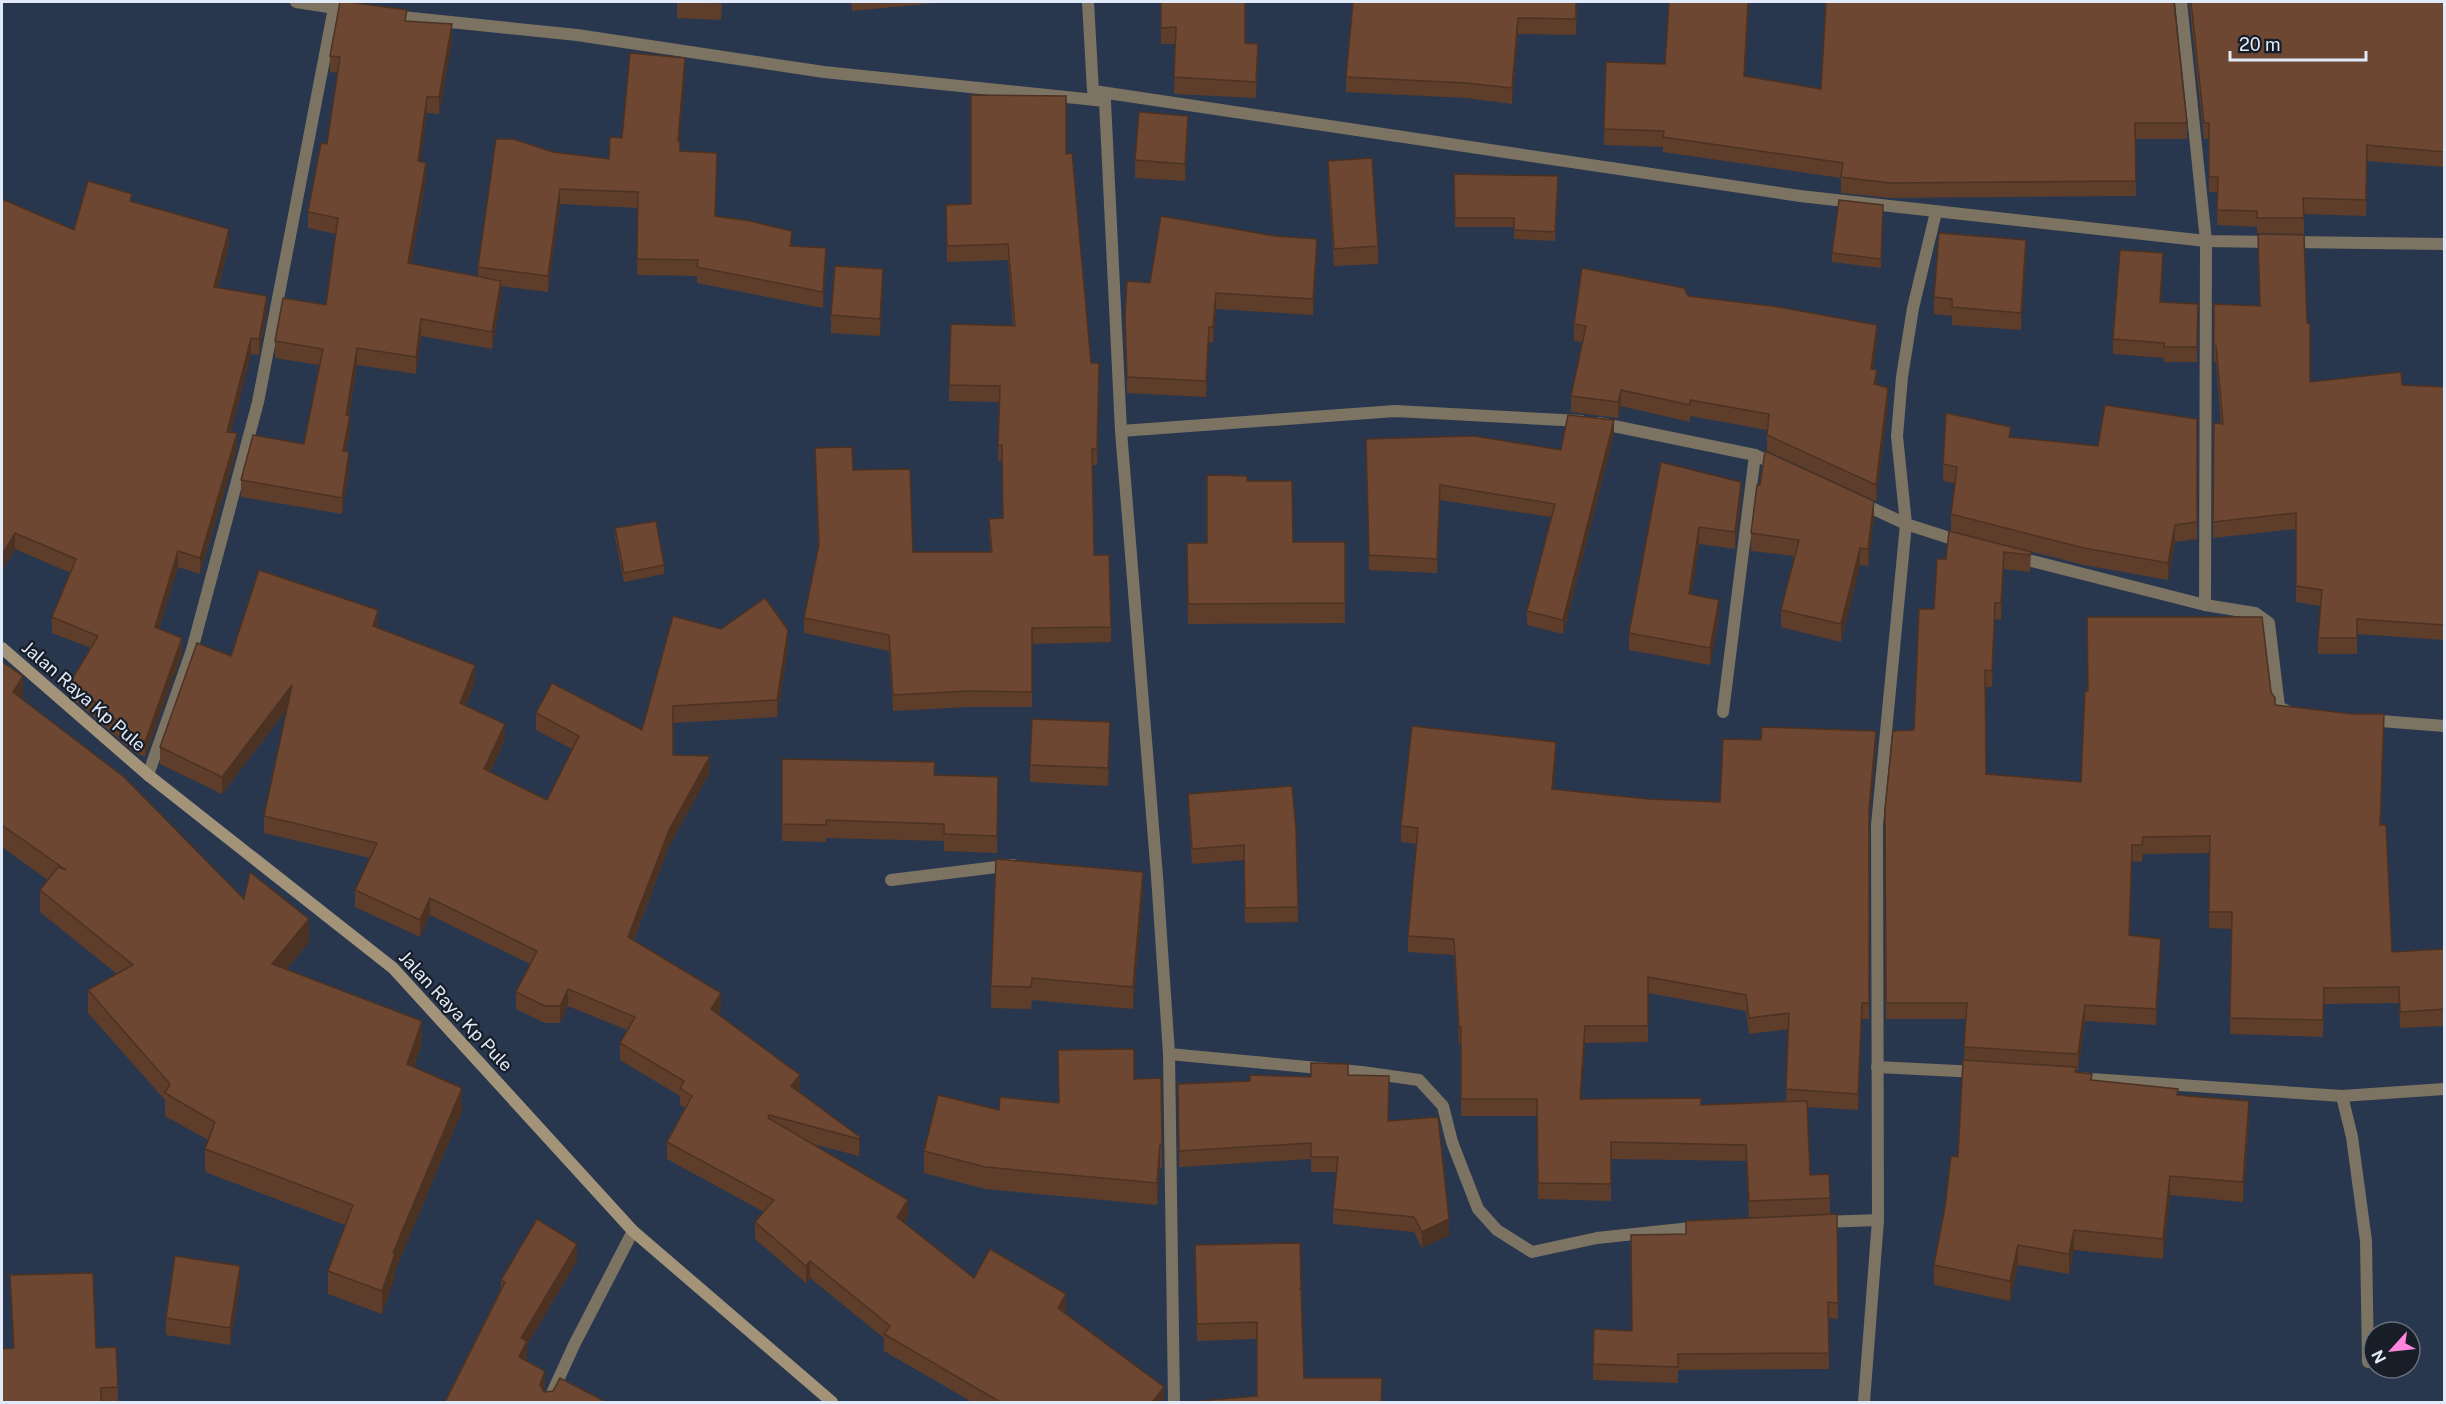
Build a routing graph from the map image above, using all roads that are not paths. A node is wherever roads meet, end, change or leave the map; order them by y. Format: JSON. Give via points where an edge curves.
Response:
{"nodes":[{"id":1,"x":296,"y":2,"type":"edge"},
{"id":2,"x":1088,"y":2,"type":"edge"},
{"id":3,"x":2181,"y":2,"type":"edge"},
{"id":4,"x":334,"y":8,"type":"junction"},
{"id":5,"x":1093,"y":91,"type":"junction"},
{"id":6,"x":1105,"y":101,"type":"junction"},
{"id":7,"x":1936,"y":212,"type":"junction"},
{"id":8,"x":2206,"y":241,"type":"junction"},
{"id":9,"x":2445,"y":244,"type":"edge"},
{"id":10,"x":1121,"y":431,"type":"junction"},
{"id":11,"x":1755,"y":455,"type":"junction"},
{"id":12,"x":1787,"y":470,"type":"edge"},
{"id":13,"x":1852,"y":500,"type":"edge"},
{"id":14,"x":1906,"y":524,"type":"junction"},
{"id":15,"x":1977,"y":546,"type":"edge"},
{"id":16,"x":2008,"y":555,"type":"edge"},
{"id":17,"x":2205,"y":605,"type":"junction"},
{"id":18,"x":2,"y":648,"type":"edge"},
{"id":19,"x":1723,"y":712,"type":"dead end"},
{"id":20,"x":2300,"y":714,"type":"edge"},
{"id":21,"x":2355,"y":718,"type":"edge"},
{"id":22,"x":2445,"y":726,"type":"edge"},
{"id":23,"x":148,"y":775,"type":"junction"},
{"id":24,"x":1030,"y":863,"type":"edge"},
{"id":25,"x":891,"y":880,"type":"dead end"},
{"id":26,"x":1169,"y":1054,"type":"junction"},
{"id":27,"x":1877,"y":1067,"type":"junction"},
{"id":28,"x":1994,"y":1073,"type":"edge"},
{"id":29,"x":2063,"y":1077,"type":"edge"},
{"id":30,"x":2445,"y":1089,"type":"edge"},
{"id":31,"x":2342,"y":1096,"type":"junction"},
{"id":32,"x":1878,"y":1220,"type":"junction"},
{"id":33,"x":1810,"y":1222,"type":"edge"},
{"id":34,"x":1708,"y":1227,"type":"edge"},
{"id":35,"x":633,"y":1231,"type":"junction"},
{"id":36,"x":2367,"y":1320,"type":"edge"},
{"id":37,"x":548,"y":1402,"type":"edge"},
{"id":38,"x":832,"y":1402,"type":"edge"},
{"id":39,"x":1174,"y":1402,"type":"edge"},
{"id":40,"x":1864,"y":1402,"type":"edge"}],
"edges":[{"from":1,"to":4,"type":"street"},
{"from":2,"to":5,"type":"street"},
{"from":3,"to":8,"type":"street"},
{"from":4,"to":6,"type":"street","via":[[577,36],[824,72]]},
{"from":4,"to":23,"type":"street","via":[[258,402],[192,650]]},
{"from":5,"to":6,"type":"street"},
{"from":5,"to":7,"type":"street","via":[[1788,195]]},
{"from":6,"to":10,"type":"street"},
{"from":7,"to":8,"type":"street"},
{"from":7,"to":14,"type":"street","via":[[1913,308],[1902,377],[1898,436]]},
{"from":8,"to":9,"type":"street"},
{"from":8,"to":17,"type":"street"},
{"from":10,"to":11,"type":"street","via":[[1395,411],[1594,422]]},
{"from":10,"to":26,"type":"street","via":[[1151,875]]},
{"from":11,"to":12,"type":"street"},
{"from":11,"to":19,"type":"street"},
{"from":13,"to":14,"type":"street"},
{"from":14,"to":15,"type":"street"},
{"from":14,"to":27,"type":"street","via":[[1877,825]]},
{"from":16,"to":17,"type":"street"},
{"from":17,"to":20,"type":"street","via":[[2255,613],[2269,623],[2279,706]]},
{"from":18,"to":23,"type":"street","name":"Jalan Raya Kp Pule"},
{"from":21,"to":22,"type":"street"},
{"from":23,"to":35,"type":"street","name":"Jalan Raya Kp Pule","via":[[393,968]]},
{"from":24,"to":25,"type":"street"},
{"from":26,"to":34,"type":"street","via":[[1419,1080],[1443,1106],[1452,1142],[1478,1209],[1497,1230],[1532,1252],[1645,1231]]},
{"from":26,"to":39,"type":"street"},
{"from":27,"to":28,"type":"street"},
{"from":27,"to":32,"type":"street"},
{"from":29,"to":31,"type":"street"},
{"from":30,"to":31,"type":"street"},
{"from":31,"to":36,"type":"street","via":[[2352,1137],[2366,1241]]},
{"from":32,"to":33,"type":"street"},
{"from":32,"to":40,"type":"street"},
{"from":35,"to":37,"type":"street"},
{"from":35,"to":38,"type":"street","name":"Jalan Raya Kp Pule"}]}
